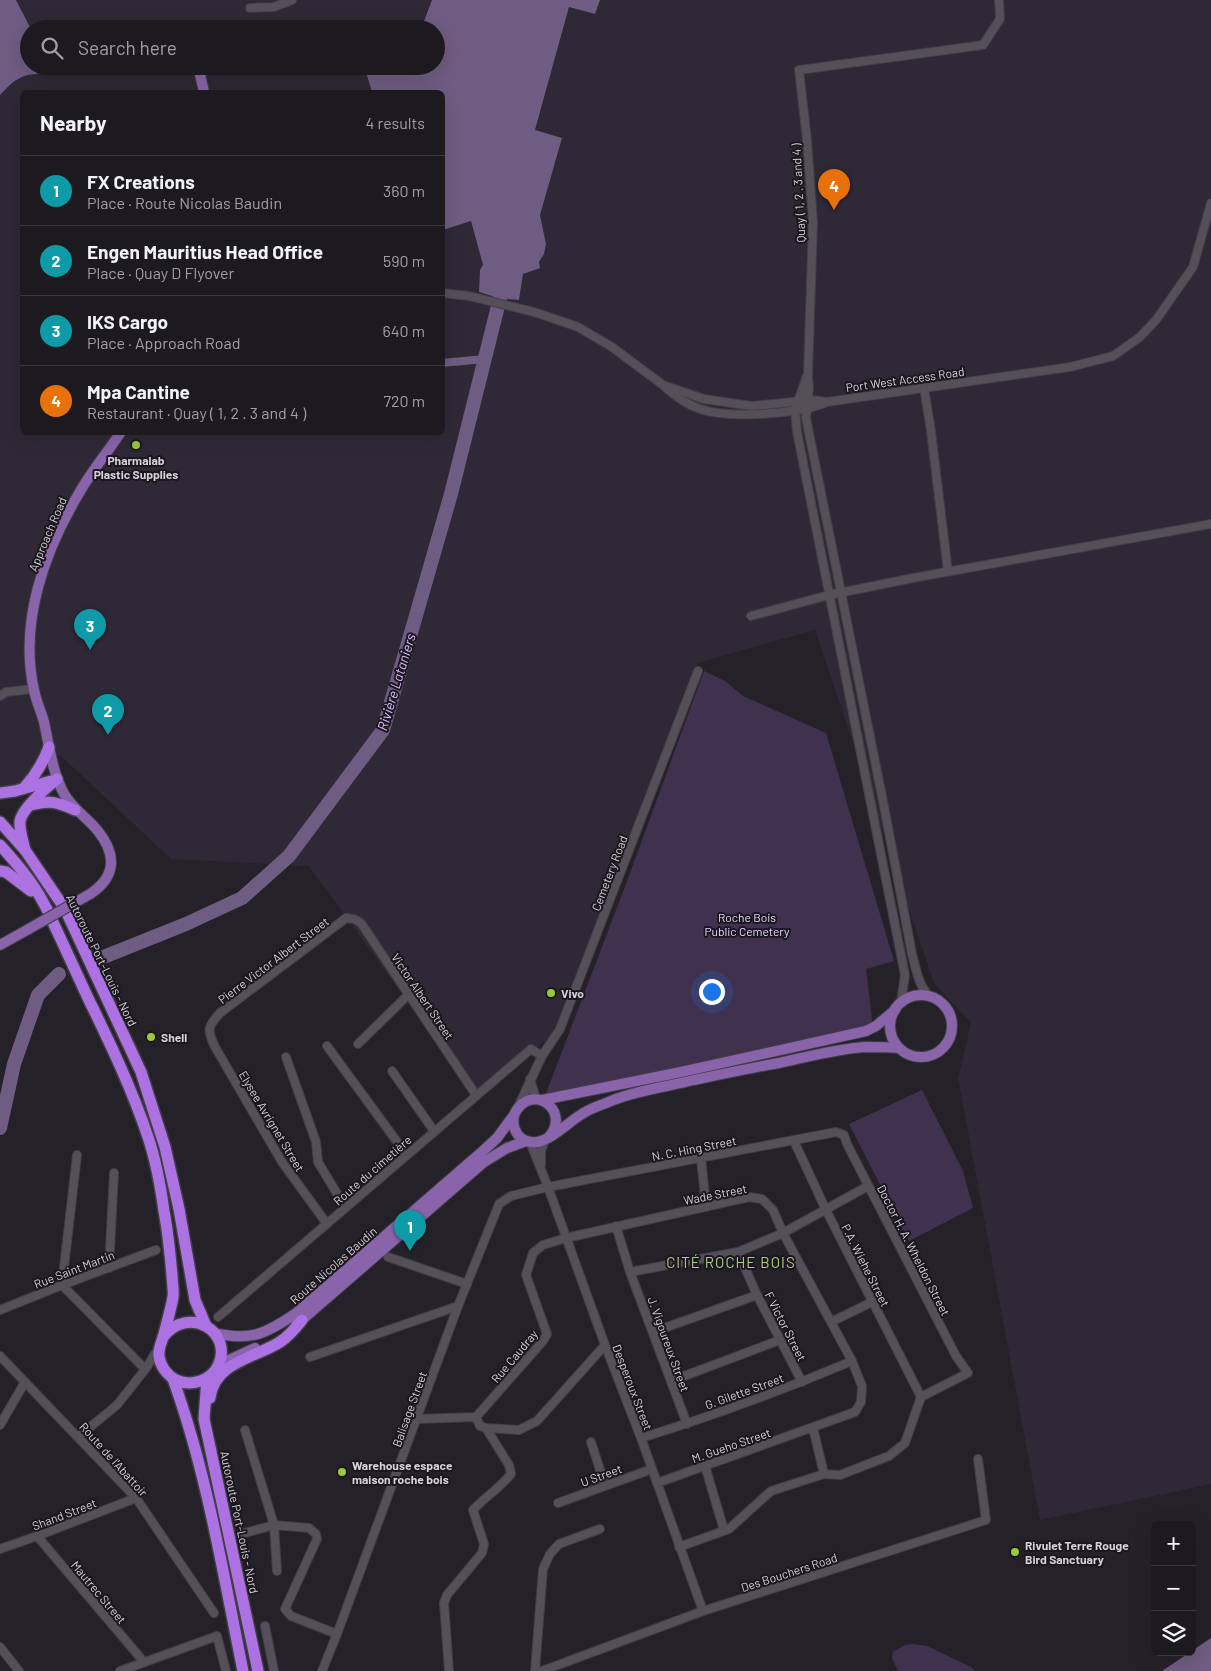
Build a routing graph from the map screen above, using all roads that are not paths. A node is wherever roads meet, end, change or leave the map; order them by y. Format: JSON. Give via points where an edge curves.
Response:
{"nodes":[{"id":1,"x":292,"y":0,"type":"edge"},
{"id":2,"x":999,"y":0,"type":"edge"},
{"id":3,"x":250,"y":8,"type":"dead end"},
{"id":4,"x":200,"y":75,"type":"edge"},
{"id":5,"x":204,"y":90,"type":"edge"},
{"id":6,"x":1211,"y":203,"type":"edge"},
{"id":7,"x":445,"y":293,"type":"edge"},
{"id":8,"x":808,"y":374,"type":"junction"},
{"id":9,"x":663,"y":385,"type":"junction"},
{"id":10,"x":924,"y":388,"type":"junction"},
{"id":11,"x":808,"y":400,"type":"junction"},
{"id":12,"x":797,"y":401,"type":"junction"},
{"id":13,"x":827,"y":402,"type":"junction"},
{"id":14,"x":807,"y":409,"type":"junction"},
{"id":15,"x":795,"y":410,"type":"junction"},
{"id":16,"x":119,"y":435,"type":"edge"},
{"id":17,"x":1211,"y":524,"type":"edge"},
{"id":18,"x":948,"y":572,"type":"junction"},
{"id":19,"x":841,"y":593,"type":"junction"},
{"id":20,"x":829,"y":595,"type":"junction"},
{"id":21,"x":751,"y":616,"type":"dead end"},
{"id":22,"x":698,"y":671,"type":"dead end"},
{"id":23,"x":34,"y":689,"type":"junction"},
{"id":24,"x":0,"y":696,"type":"edge"},
{"id":25,"x":49,"y":747,"type":"junction"},
{"id":26,"x":57,"y":779,"type":"junction"},
{"id":27,"x":24,"y":788,"type":"junction"},
{"id":28,"x":0,"y":794,"type":"edge"},
{"id":29,"x":31,"y":805,"type":"junction"},
{"id":30,"x":75,"y":810,"type":"junction"},
{"id":31,"x":0,"y":822,"type":"edge"},
{"id":32,"x":0,"y":845,"type":"edge"},
{"id":33,"x":25,"y":850,"type":"junction"},
{"id":34,"x":0,"y":872,"type":"edge"},
{"id":35,"x":44,"y":902,"type":"junction"},
{"id":36,"x":346,"y":918,"type":"joint"},
{"id":37,"x":0,"y":945,"type":"edge"},
{"id":38,"x":408,"y":995,"type":"junction"},
{"id":39,"x":929,"y":996,"type":"junction"},
{"id":40,"x":898,"y":1006,"type":"junction"},
{"id":41,"x":212,"y":1022,"type":"joint"},
{"id":42,"x":358,"y":1044,"type":"dead end"},
{"id":43,"x":327,"y":1046,"type":"dead end"},
{"id":44,"x":899,"y":1048,"type":"junction"},
{"id":45,"x":542,"y":1056,"type":"junction"},
{"id":46,"x":286,"y":1057,"type":"dead end"},
{"id":47,"x":392,"y":1071,"type":"dead end"},
{"id":48,"x":530,"y":1079,"type":"junction"},
{"id":49,"x":476,"y":1094,"type":"junction"},
{"id":50,"x":540,"y":1100,"type":"junction"},
{"id":51,"x":516,"y":1110,"type":"junction"},
{"id":52,"x":434,"y":1131,"type":"junction"},
{"id":53,"x":844,"y":1135,"type":"joint"},
{"id":54,"x":547,"y":1139,"type":"junction"},
{"id":55,"x":794,"y":1141,"type":"junction"},
{"id":56,"x":528,"y":1142,"type":"junction"},
{"id":57,"x":406,"y":1154,"type":"junction"},
{"id":58,"x":77,"y":1155,"type":"dead end"},
{"id":59,"x":701,"y":1158,"type":"junction"},
{"id":60,"x":542,"y":1172,"type":"junction"},
{"id":61,"x":114,"y":1173,"type":"dead end"},
{"id":62,"x":548,"y":1186,"type":"junction"},
{"id":63,"x":868,"y":1186,"type":"junction"},
{"id":64,"x":706,"y":1207,"type":"junction"},
{"id":65,"x":345,"y":1208,"type":"junction"},
{"id":66,"x":826,"y":1210,"type":"junction"},
{"id":67,"x":327,"y":1224,"type":"junction"},
{"id":68,"x":616,"y":1226,"type":"junction"},
{"id":69,"x":783,"y":1232,"type":"junction"},
{"id":70,"x":566,"y":1238,"type":"junction"},
{"id":71,"x":156,"y":1250,"type":"dead end"},
{"id":72,"x":738,"y":1252,"type":"junction"},
{"id":73,"x":388,"y":1257,"type":"dead end"},
{"id":74,"x":109,"y":1268,"type":"junction"},
{"id":75,"x":630,"y":1272,"type":"junction"},
{"id":76,"x":467,"y":1284,"type":"junction"},
{"id":77,"x":62,"y":1285,"type":"junction"},
{"id":78,"x":757,"y":1295,"type":"junction"},
{"id":79,"x":872,"y":1302,"type":"junction"},
{"id":80,"x":458,"y":1306,"type":"junction"},
{"id":81,"x":0,"y":1310,"type":"edge"},
{"id":82,"x":218,"y":1317,"type":"dead end"},
{"id":83,"x":302,"y":1320,"type":"junction"},
{"id":84,"x":831,"y":1322,"type":"junction"},
{"id":85,"x":210,"y":1330,"type":"junction"},
{"id":86,"x":653,"y":1332,"type":"junction"},
{"id":87,"x":163,"y":1337,"type":"junction"},
{"id":88,"x":780,"y":1340,"type":"junction"},
{"id":89,"x":605,"y":1345,"type":"junction"},
{"id":90,"x":159,"y":1349,"type":"junction"},
{"id":91,"x":0,"y":1356,"type":"edge"},
{"id":92,"x":310,"y":1357,"type":"dead end"},
{"id":93,"x":852,"y":1361,"type":"junction"},
{"id":94,"x":218,"y":1365,"type":"junction"},
{"id":95,"x":146,"y":1368,"type":"junction"},
{"id":96,"x":171,"y":1377,"type":"junction"},
{"id":97,"x":207,"y":1378,"type":"junction"},
{"id":98,"x":671,"y":1381,"type":"junction"},
{"id":99,"x":25,"y":1382,"type":"junction"},
{"id":100,"x":802,"y":1382,"type":"junction"},
{"id":101,"x":921,"y":1397,"type":"junction"},
{"id":102,"x":861,"y":1402,"type":"joint"},
{"id":103,"x":476,"y":1417,"type":"junction"},
{"id":104,"x":417,"y":1419,"type":"junction"},
{"id":105,"x":687,"y":1424,"type":"junction"},
{"id":106,"x":0,"y":1425,"type":"edge"},
{"id":107,"x":486,"y":1428,"type":"junction"},
{"id":108,"x":813,"y":1428,"type":"junction"},
{"id":109,"x":245,"y":1430,"type":"dead end"},
{"id":110,"x":78,"y":1437,"type":"junction"},
{"id":111,"x":641,"y":1438,"type":"junction"},
{"id":112,"x":590,"y":1442,"type":"dead end"},
{"id":113,"x":978,"y":1459,"type":"dead end"},
{"id":114,"x":704,"y":1466,"type":"junction"},
{"id":115,"x":652,"y":1469,"type":"junction"},
{"id":116,"x":824,"y":1474,"type":"junction"},
{"id":117,"x":657,"y":1483,"type":"junction"},
{"id":118,"x":218,"y":1484,"type":"junction"},
{"id":119,"x":605,"y":1486,"type":"junction"},
{"id":120,"x":136,"y":1498,"type":"junction"},
{"id":121,"x":558,"y":1503,"type":"dead end"},
{"id":122,"x":274,"y":1525,"type":"junction"},
{"id":123,"x":600,"y":1530,"type":"dead end"},
{"id":124,"x":724,"y":1530,"type":"junction"},
{"id":125,"x":241,"y":1534,"type":"dead end"},
{"id":126,"x":37,"y":1536,"type":"junction"},
{"id":127,"x":679,"y":1547,"type":"junction"},
{"id":128,"x":0,"y":1549,"type":"edge"},
{"id":129,"x":277,"y":1570,"type":"dead end"},
{"id":130,"x":703,"y":1611,"type":"junction"},
{"id":131,"x":214,"y":1613,"type":"dead end"},
{"id":132,"x":265,"y":1626,"type":"dead end"},
{"id":133,"x":337,"y":1634,"type":"junction"},
{"id":134,"x":0,"y":1648,"type":"edge"},
{"id":135,"x":144,"y":1662,"type":"junction"},
{"id":136,"x":19,"y":1671,"type":"edge"},
{"id":137,"x":120,"y":1671,"type":"edge"},
{"id":138,"x":226,"y":1671,"type":"edge"},
{"id":139,"x":243,"y":1671,"type":"edge"},
{"id":140,"x":258,"y":1671,"type":"edge"},
{"id":141,"x":274,"y":1671,"type":"edge"},
{"id":142,"x":322,"y":1671,"type":"edge"},
{"id":143,"x":449,"y":1671,"type":"edge"},
{"id":144,"x":535,"y":1671,"type":"edge"},
{"id":145,"x":542,"y":1671,"type":"edge"}],
"edges":[{"from":1,"to":3,"type":"street","via":[[274,7]]},
{"from":2,"to":8,"type":"street","name":"Quay ( 1, 2 . 3 and 4 )","via":[[1000,19],[983,45],[799,70],[813,222]]},
{"from":4,"to":5,"type":"main road"},
{"from":6,"to":10,"type":"street","name":"Port West Access Road","via":[[1193,266],[1156,320],[1113,356],[1070,367]]},
{"from":7,"to":9,"type":"street","name":"Port West Access Road","via":[[534,312],[578,327],[612,347]]},
{"from":8,"to":11,"type":"street","name":"Quay ( 1, 2 . 3 and 4 )"},
{"from":8,"to":12,"type":"street"},
{"from":9,"to":12,"type":"street","name":"Port West Access Road","via":[[704,399],[752,406]]},
{"from":9,"to":15,"type":"street","via":[[678,399],[709,411],[758,414]]},
{"from":10,"to":13,"type":"street","name":"Port West Access Road"},
{"from":10,"to":18,"type":"street"},
{"from":11,"to":12,"type":"street","name":"Port West Access Road"},
{"from":11,"to":13,"type":"street","name":"Port West Access Road"},
{"from":11,"to":14,"type":"street","name":"Quay ( 1, 2 . 3 and 4 )"},
{"from":12,"to":15,"type":"street"},
{"from":13,"to":14,"type":"street"},
{"from":14,"to":15,"type":"street"},
{"from":14,"to":19,"type":"street","name":"Quay ( 1, 2 . 3 and 4 )","via":[[808,431]]},
{"from":15,"to":20,"type":"street","via":[[796,432]]},
{"from":16,"to":23,"type":"main road","name":"Approach Road","via":[[78,494],[43,570],[29,639]]},
{"from":17,"to":18,"type":"street"},
{"from":18,"to":19,"type":"street"},
{"from":19,"to":20,"type":"street"},
{"from":19,"to":39,"type":"street","name":"Quay ( 1, 2 . 3 and 4 )","via":[[912,954],[918,977]]},
{"from":20,"to":21,"type":"street"},
{"from":20,"to":40,"type":"street","via":[[905,975]]},
{"from":22,"to":45,"type":"street","name":"Cemetery Road","via":[[560,1029]]},
{"from":23,"to":24,"type":"street","via":[[6,692]]},
{"from":23,"to":25,"type":"main road","name":"Approach Road"},
{"from":25,"to":26,"type":"main road","name":"Approach Road"},
{"from":25,"to":27,"type":"highway","via":[[38,772]]},
{"from":26,"to":27,"type":"highway"},
{"from":26,"to":29,"type":"highway"},
{"from":26,"to":30,"type":"main road","name":"Approach Road"},
{"from":27,"to":28,"type":"highway"},
{"from":29,"to":30,"type":"highway","via":[[56,802]]},
{"from":29,"to":33,"type":"highway","via":[[20,820]]},
{"from":30,"to":37,"type":"main road","name":"Approach Road","bridge":true,"via":[[98,830],[106,843],[111,855],[106,881],[90,894]]},
{"from":31,"to":33,"type":"highway","name":"Autoroute Port-Louis - Nord"},
{"from":32,"to":35,"type":"highway"},
{"from":33,"to":85,"type":"highway","name":"Autoroute Port-Louis - Nord","via":[[65,909],[140,1072],[166,1147],[195,1300]]},
{"from":34,"to":35,"type":"highway","via":[[6,872]]},
{"from":35,"to":87,"type":"highway","via":[[121,1068],[148,1138],[170,1254],[173,1296]]},
{"from":36,"to":38,"type":"street","name":"Victor Albert Street","via":[[361,923]]},
{"from":36,"to":41,"type":"street","name":"Pierre Victor Albert Street"},
{"from":38,"to":42,"type":"street"},
{"from":38,"to":49,"type":"street","name":"Victor Albert Street"},
{"from":39,"to":40,"type":"main road","via":[[910,997]]},
{"from":39,"to":44,"type":"main road","via":[[938,1000],[948,1012],[949,1038],[943,1047],[925,1056],[905,1053]]},
{"from":40,"to":44,"type":"main road","via":[[890,1028]]},
{"from":40,"to":50,"type":"main road","via":[[866,1032]]},
{"from":41,"to":67,"type":"street","name":"Elysee Avrignet Street","via":[[209,1030],[213,1041],[245,1100],[282,1162]]},
{"from":43,"to":57,"type":"street"},
{"from":44,"to":54,"type":"main road","via":[[863,1047],[816,1055],[633,1094],[584,1112]]},
{"from":45,"to":48,"type":"street","name":"Cemetery Road"},
{"from":45,"to":49,"type":"street","name":"Route du cimetière","via":[[531,1049]]},
{"from":46,"to":65,"type":"street","via":[[316,1142],[318,1162]]},
{"from":47,"to":52,"type":"street"},
{"from":48,"to":50,"type":"street"},
{"from":48,"to":51,"type":"street","name":"Cemetery Road"},
{"from":49,"to":52,"type":"street","name":"Route du cimetière"},
{"from":50,"to":51,"type":"main road","via":[[524,1102]]},
{"from":50,"to":54,"type":"main road","via":[[551,1106],[555,1113],[556,1127]]},
{"from":51,"to":56,"type":"main road","via":[[514,1128]]},
{"from":51,"to":85,"type":"main road","name":"Route Nicolas Baudin","via":[[497,1138],[484,1150],[295,1314],[277,1326],[247,1337]]},
{"from":52,"to":57,"type":"street","name":"Route du cimetière"},
{"from":53,"to":55,"type":"street","name":"N. C. Hing Street","via":[[836,1132]]},
{"from":53,"to":63,"type":"street","name":"Doctor H. A. Wheldon Street"},
{"from":54,"to":56,"type":"main road"},
{"from":54,"to":60,"type":"street","via":[[541,1150]]},
{"from":55,"to":59,"type":"street","name":"N. C. Hing Street"},
{"from":55,"to":66,"type":"street","name":"P.A. Wiehe Street"},
{"from":56,"to":60,"type":"street","name":"Desperoux Street"},
{"from":56,"to":83,"type":"main road","name":"Route Nicolas Baudin","via":[[507,1148],[484,1162]]},
{"from":57,"to":65,"type":"street","name":"Route du cimetière"},
{"from":58,"to":77,"type":"street"},
{"from":59,"to":62,"type":"street","name":"N. C. Hing Street"},
{"from":59,"to":64,"type":"street"},
{"from":60,"to":62,"type":"street","name":"Desperoux Street"},
{"from":61,"to":74,"type":"street"},
{"from":62,"to":70,"type":"street","name":"Desperoux Street"},
{"from":62,"to":76,"type":"street","name":"Balisage Street","via":[[511,1196],[499,1204]]},
{"from":63,"to":66,"type":"street"},
{"from":63,"to":101,"type":"street","name":"Doctor H. A. Wheldon Street","via":[[956,1356],[968,1373]]},
{"from":64,"to":68,"type":"street","name":"Wade Street"},
{"from":64,"to":69,"type":"street","name":"Wade Street","via":[[749,1197],[762,1199],[773,1210]]},
{"from":65,"to":67,"type":"street","name":"Route du cimetière"},
{"from":66,"to":69,"type":"street"},
{"from":66,"to":79,"type":"street","name":"P.A. Wiehe Street"},
{"from":67,"to":82,"type":"street","name":"Route du cimetière"},
{"from":68,"to":70,"type":"street","name":"Wade Street"},
{"from":68,"to":75,"type":"street","name":"J. Vigoureux Street"},
{"from":69,"to":72,"type":"street"},
{"from":69,"to":84,"type":"street","name":"Wade Street"},
{"from":70,"to":89,"type":"street","name":"Desperoux Street"},
{"from":70,"to":103,"type":"street","name":"Rue Caudray","via":[[543,1245],[533,1253],[526,1275],[547,1334]]},
{"from":71,"to":74,"type":"street","name":"Rue Saint Martin"},
{"from":72,"to":75,"type":"street"},
{"from":72,"to":78,"type":"street","name":"F Victor Street"},
{"from":73,"to":76,"type":"street"},
{"from":74,"to":77,"type":"street","name":"Rue Saint Martin"},
{"from":75,"to":86,"type":"street","name":"J. Vigoureux Street"},
{"from":76,"to":80,"type":"street","name":"Balisage Street"},
{"from":77,"to":81,"type":"street","name":"Rue Saint Martin"},
{"from":77,"to":95,"type":"street"},
{"from":78,"to":86,"type":"street"},
{"from":78,"to":88,"type":"street","name":"F Victor Street"},
{"from":79,"to":84,"type":"street"},
{"from":79,"to":101,"type":"street","name":"P.A. Wiehe Street"},
{"from":80,"to":92,"type":"street"},
{"from":80,"to":104,"type":"street","name":"Balisage Street"},
{"from":83,"to":94,"type":"main road","name":"Route Nicolas Baudin","via":[[276,1338]]},
{"from":83,"to":118,"type":"highway","via":[[280,1342],[224,1370],[211,1390],[208,1413]]},
{"from":84,"to":93,"type":"street","name":"Wade Street"},
{"from":85,"to":87,"type":"highway","via":[[199,1323],[183,1322],[168,1330]]},
{"from":85,"to":94,"type":"highway","via":[[221,1348]]},
{"from":86,"to":98,"type":"street","name":"J. Vigoureux Street"},
{"from":87,"to":90,"type":"highway"},
{"from":88,"to":98,"type":"street"},
{"from":88,"to":100,"type":"street","name":"F Victor Street"},
{"from":89,"to":107,"type":"street","via":[[537,1421],[519,1430]]},
{"from":89,"to":111,"type":"street","name":"Desperoux Street"},
{"from":90,"to":95,"type":"street"},
{"from":90,"to":96,"type":"highway","via":[[160,1363]]},
{"from":91,"to":99,"type":"street","name":"Route de l'Abattoir"},
{"from":93,"to":100,"type":"street","name":"G. Gilette Street"},
{"from":93,"to":102,"type":"street","name":"Wade Street","via":[[862,1386]]},
{"from":94,"to":97,"type":"highway"},
{"from":95,"to":96,"type":"street"},
{"from":95,"to":110,"type":"street","via":[[117,1405]]},
{"from":96,"to":97,"type":"highway","via":[[190,1383]]},
{"from":96,"to":139,"type":"highway","via":[[186,1415],[214,1527]]},
{"from":97,"to":118,"type":"highway","name":"Autoroute Port-Louis - Nord","via":[[204,1419]]},
{"from":98,"to":105,"type":"street","name":"J. Vigoureux Street"},
{"from":99,"to":106,"type":"street"},
{"from":99,"to":110,"type":"street","name":"Route de l'Abattoir"},
{"from":100,"to":105,"type":"street","name":"G. Gilette Street"},
{"from":101,"to":116,"type":"street","via":[[905,1443],[889,1456],[840,1475]]},
{"from":102,"to":108,"type":"street","name":"M. Gueho Street","via":[[855,1412]]},
{"from":103,"to":104,"type":"street"},
{"from":103,"to":107,"type":"street","via":[[480,1426]]},
{"from":104,"to":133,"type":"street","name":"Balisage Street"},
{"from":105,"to":111,"type":"street","name":"G. Gilette Street"},
{"from":107,"to":143,"type":"street","via":[[509,1465],[511,1474],[472,1510],[484,1544],[482,1553],[444,1602]]},
{"from":108,"to":114,"type":"street","name":"M. Gueho Street"},
{"from":108,"to":116,"type":"street"},
{"from":109,"to":122,"type":"street"},
{"from":110,"to":120,"type":"street","name":"Route de l'Abattoir"},
{"from":111,"to":115,"type":"street","name":"Desperoux Street"},
{"from":112,"to":119,"type":"street"},
{"from":113,"to":130,"type":"street","name":"Des Bouchers Road","via":[[986,1520]]},
{"from":114,"to":117,"type":"street","name":"M. Gueho Street"},
{"from":114,"to":124,"type":"street"},
{"from":115,"to":117,"type":"street","name":"Desperoux Street"},
{"from":115,"to":119,"type":"street","name":"U Street"},
{"from":116,"to":124,"type":"street","via":[[771,1491]]},
{"from":117,"to":127,"type":"street","name":"Desperoux Street"},
{"from":118,"to":140,"type":"highway","name":"Autoroute Port-Louis - Nord"},
{"from":119,"to":121,"type":"street","name":"U Street"},
{"from":120,"to":126,"type":"street","name":"Shand Street"},
{"from":120,"to":131,"type":"street","name":"Route de l'Abattoir"},
{"from":122,"to":125,"type":"street"},
{"from":122,"to":129,"type":"street"},
{"from":122,"to":133,"type":"street","via":[[309,1528],[317,1539],[285,1608],[291,1616]]},
{"from":123,"to":144,"type":"street","via":[[559,1544],[543,1569]]},
{"from":124,"to":127,"type":"street"},
{"from":126,"to":128,"type":"street","name":"Shand Street"},
{"from":126,"to":135,"type":"street","name":"Mautrec Street"},
{"from":127,"to":130,"type":"street","name":"Desperoux Street"},
{"from":130,"to":145,"type":"street","name":"Des Bouchers Road"},
{"from":132,"to":141,"type":"street"},
{"from":133,"to":142,"type":"street","name":"Balisage Street"},
{"from":134,"to":136,"type":"street"},
{"from":135,"to":137,"type":"street"},
{"from":135,"to":138,"type":"street","via":[[217,1636]]}]}
